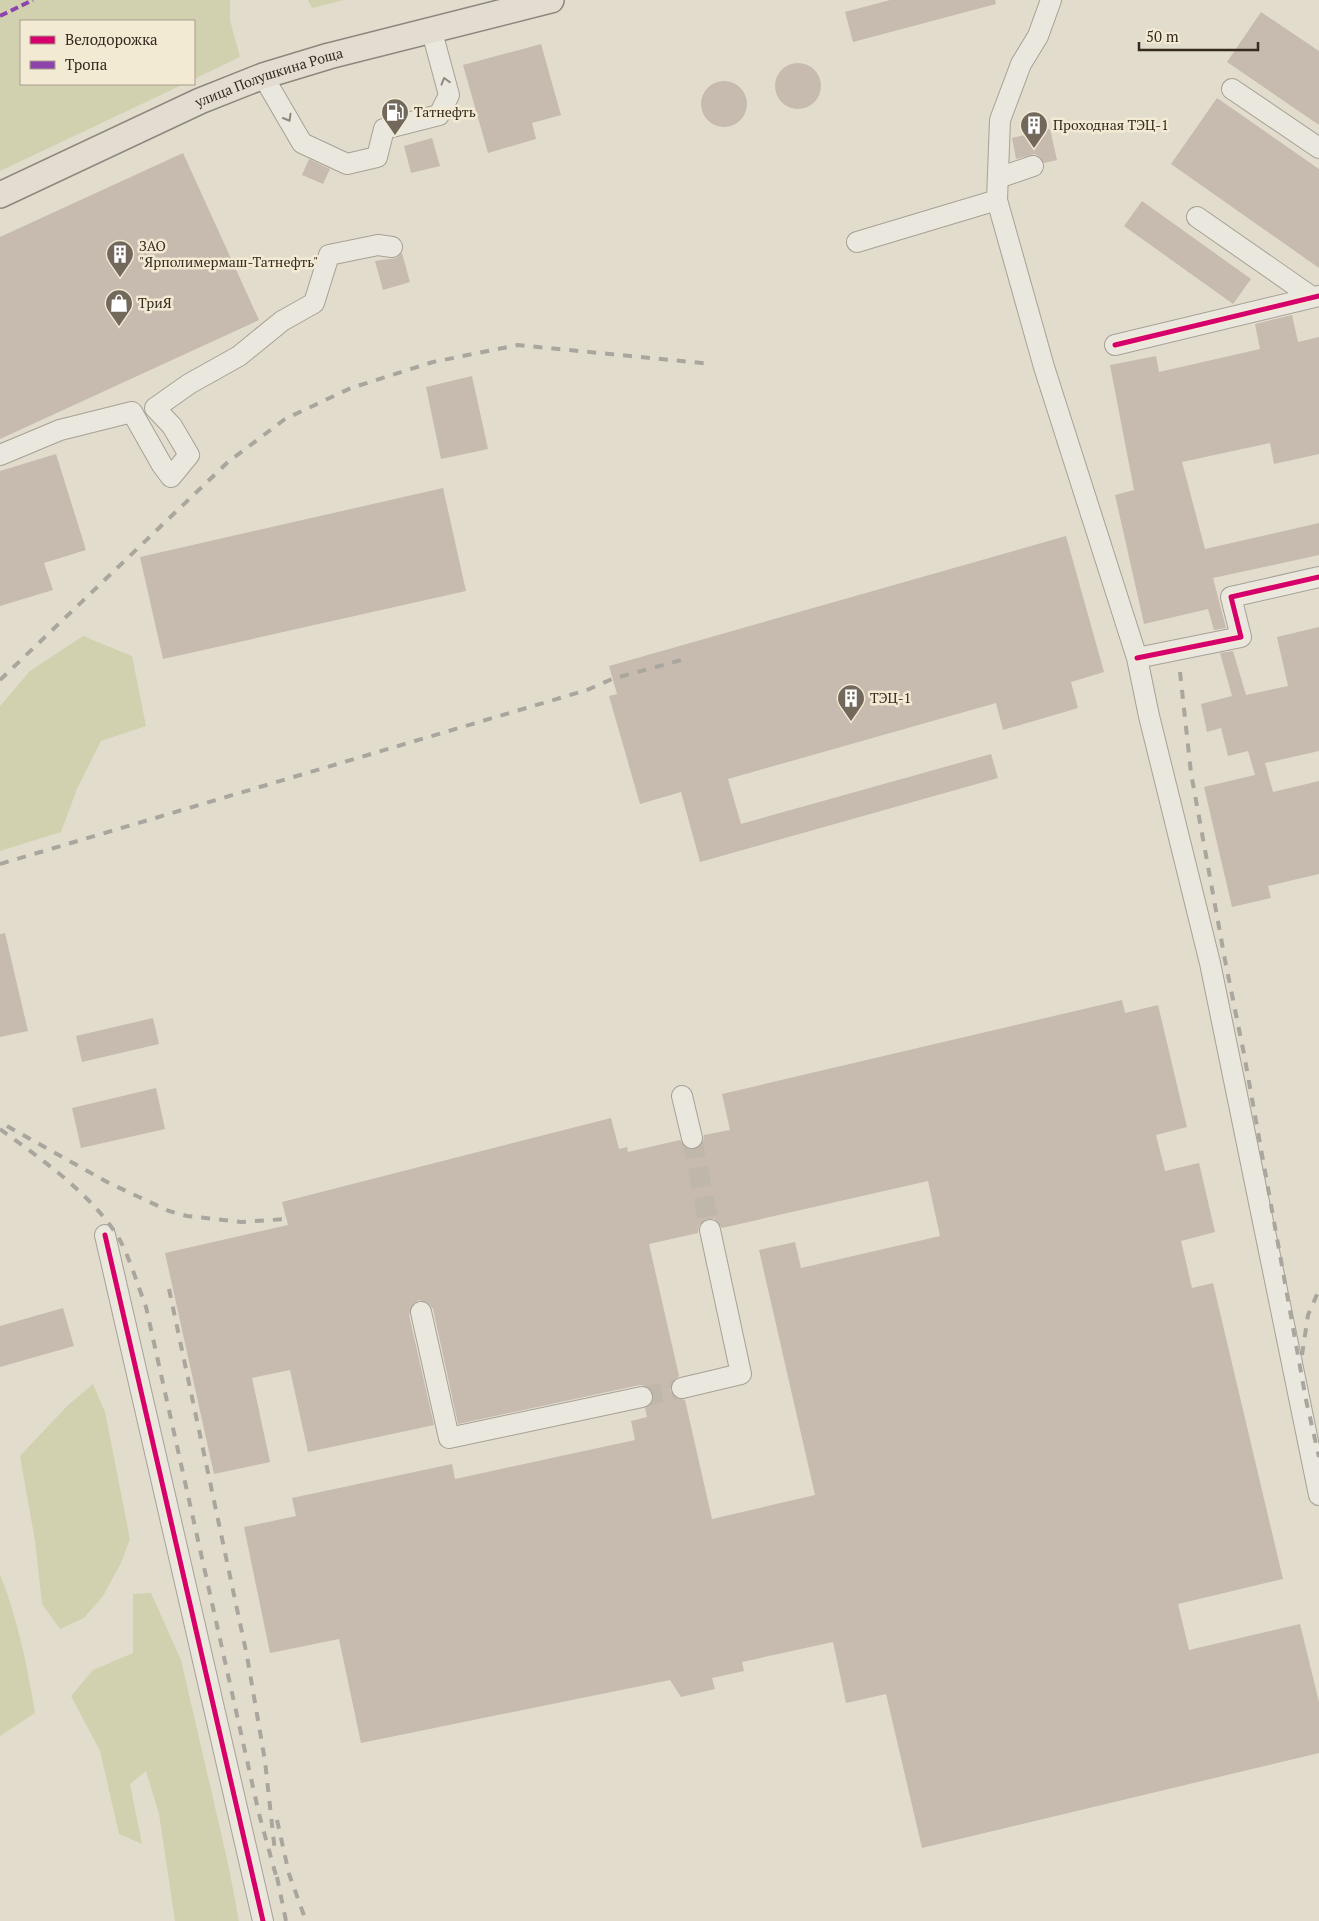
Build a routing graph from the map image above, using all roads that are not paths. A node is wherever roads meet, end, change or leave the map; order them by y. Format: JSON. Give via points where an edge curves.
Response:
{"nodes":[{"id":1,"x":551,"y":0,"type":"edge"},
{"id":2,"x":1051,"y":0,"type":"edge"},
{"id":3,"x":432,"y":32,"type":"junction"},
{"id":4,"x":263,"y":76,"type":"junction"},
{"id":5,"x":1232,"y":89,"type":"dead end"},
{"id":6,"x":1319,"y":148,"type":"edge"},
{"id":7,"x":1032,"y":166,"type":"dead end"},
{"id":8,"x":998,"y":178,"type":"junction"},
{"id":9,"x":0,"y":195,"type":"edge"},
{"id":10,"x":997,"y":200,"type":"junction"},
{"id":11,"x":1197,"y":217,"type":"dead end"},
{"id":12,"x":857,"y":242,"type":"dead end"},
{"id":13,"x":392,"y":247,"type":"dead end"},
{"id":14,"x":1315,"y":297,"type":"edge"},
{"id":15,"x":1115,"y":345,"type":"dead end"},
{"id":16,"x":0,"y":455,"type":"edge"},
{"id":17,"x":1319,"y":577,"type":"edge"},
{"id":18,"x":1137,"y":658,"type":"junction"},
{"id":19,"x":682,"y":1096,"type":"dead end"},
{"id":20,"x":692,"y":1138,"type":"tunnel mouth"},
{"id":21,"x":710,"y":1230,"type":"tunnel mouth"},
{"id":22,"x":105,"y":1235,"type":"dead end"},
{"id":23,"x":421,"y":1312,"type":"dead end"},
{"id":24,"x":682,"y":1388,"type":"tunnel mouth"},
{"id":25,"x":642,"y":1396,"type":"tunnel mouth"},
{"id":26,"x":1319,"y":1495,"type":"edge"},
{"id":27,"x":263,"y":1921,"type":"edge"}],
"edges":[{"from":1,"to":3,"type":"main road","name":"улица Полушкина Роща"},
{"from":2,"to":8,"type":"street","via":[[1038,36],[1021,64],[1000,120]]},
{"from":3,"to":4,"type":"main road","name":"улица Полушкина Роща","via":[[329,56]]},
{"from":4,"to":3,"type":"street","one_way":true,"via":[[302,143],[347,164],[377,157],[384,129],[439,116],[449,95]]},
{"from":4,"to":9,"type":"main road","name":"улица Полушкина Роща","via":[[200,101]]},
{"from":5,"to":6,"type":"street"},
{"from":7,"to":8,"type":"street"},
{"from":8,"to":10,"type":"street"},
{"from":10,"to":12,"type":"street"},
{"from":10,"to":18,"type":"street","via":[[1044,367]]},
{"from":11,"to":14,"type":"street"},
{"from":13,"to":16,"type":"street","via":[[378,245],[329,255],[314,303],[282,321],[239,356],[189,384],[155,408],[172,426],[189,455],[171,477],[132,412],[60,430]]},
{"from":14,"to":15,"type":"street"},
{"from":17,"to":18,"type":"street","via":[[1231,597],[1241,637]]},
{"from":18,"to":26,"type":"street","via":[[1210,963]]},
{"from":19,"to":20,"type":"street"},
{"from":21,"to":24,"type":"street","via":[[741,1374]]},
{"from":22,"to":27,"type":"street"},
{"from":23,"to":25,"type":"street","via":[[449,1438]]}]}
